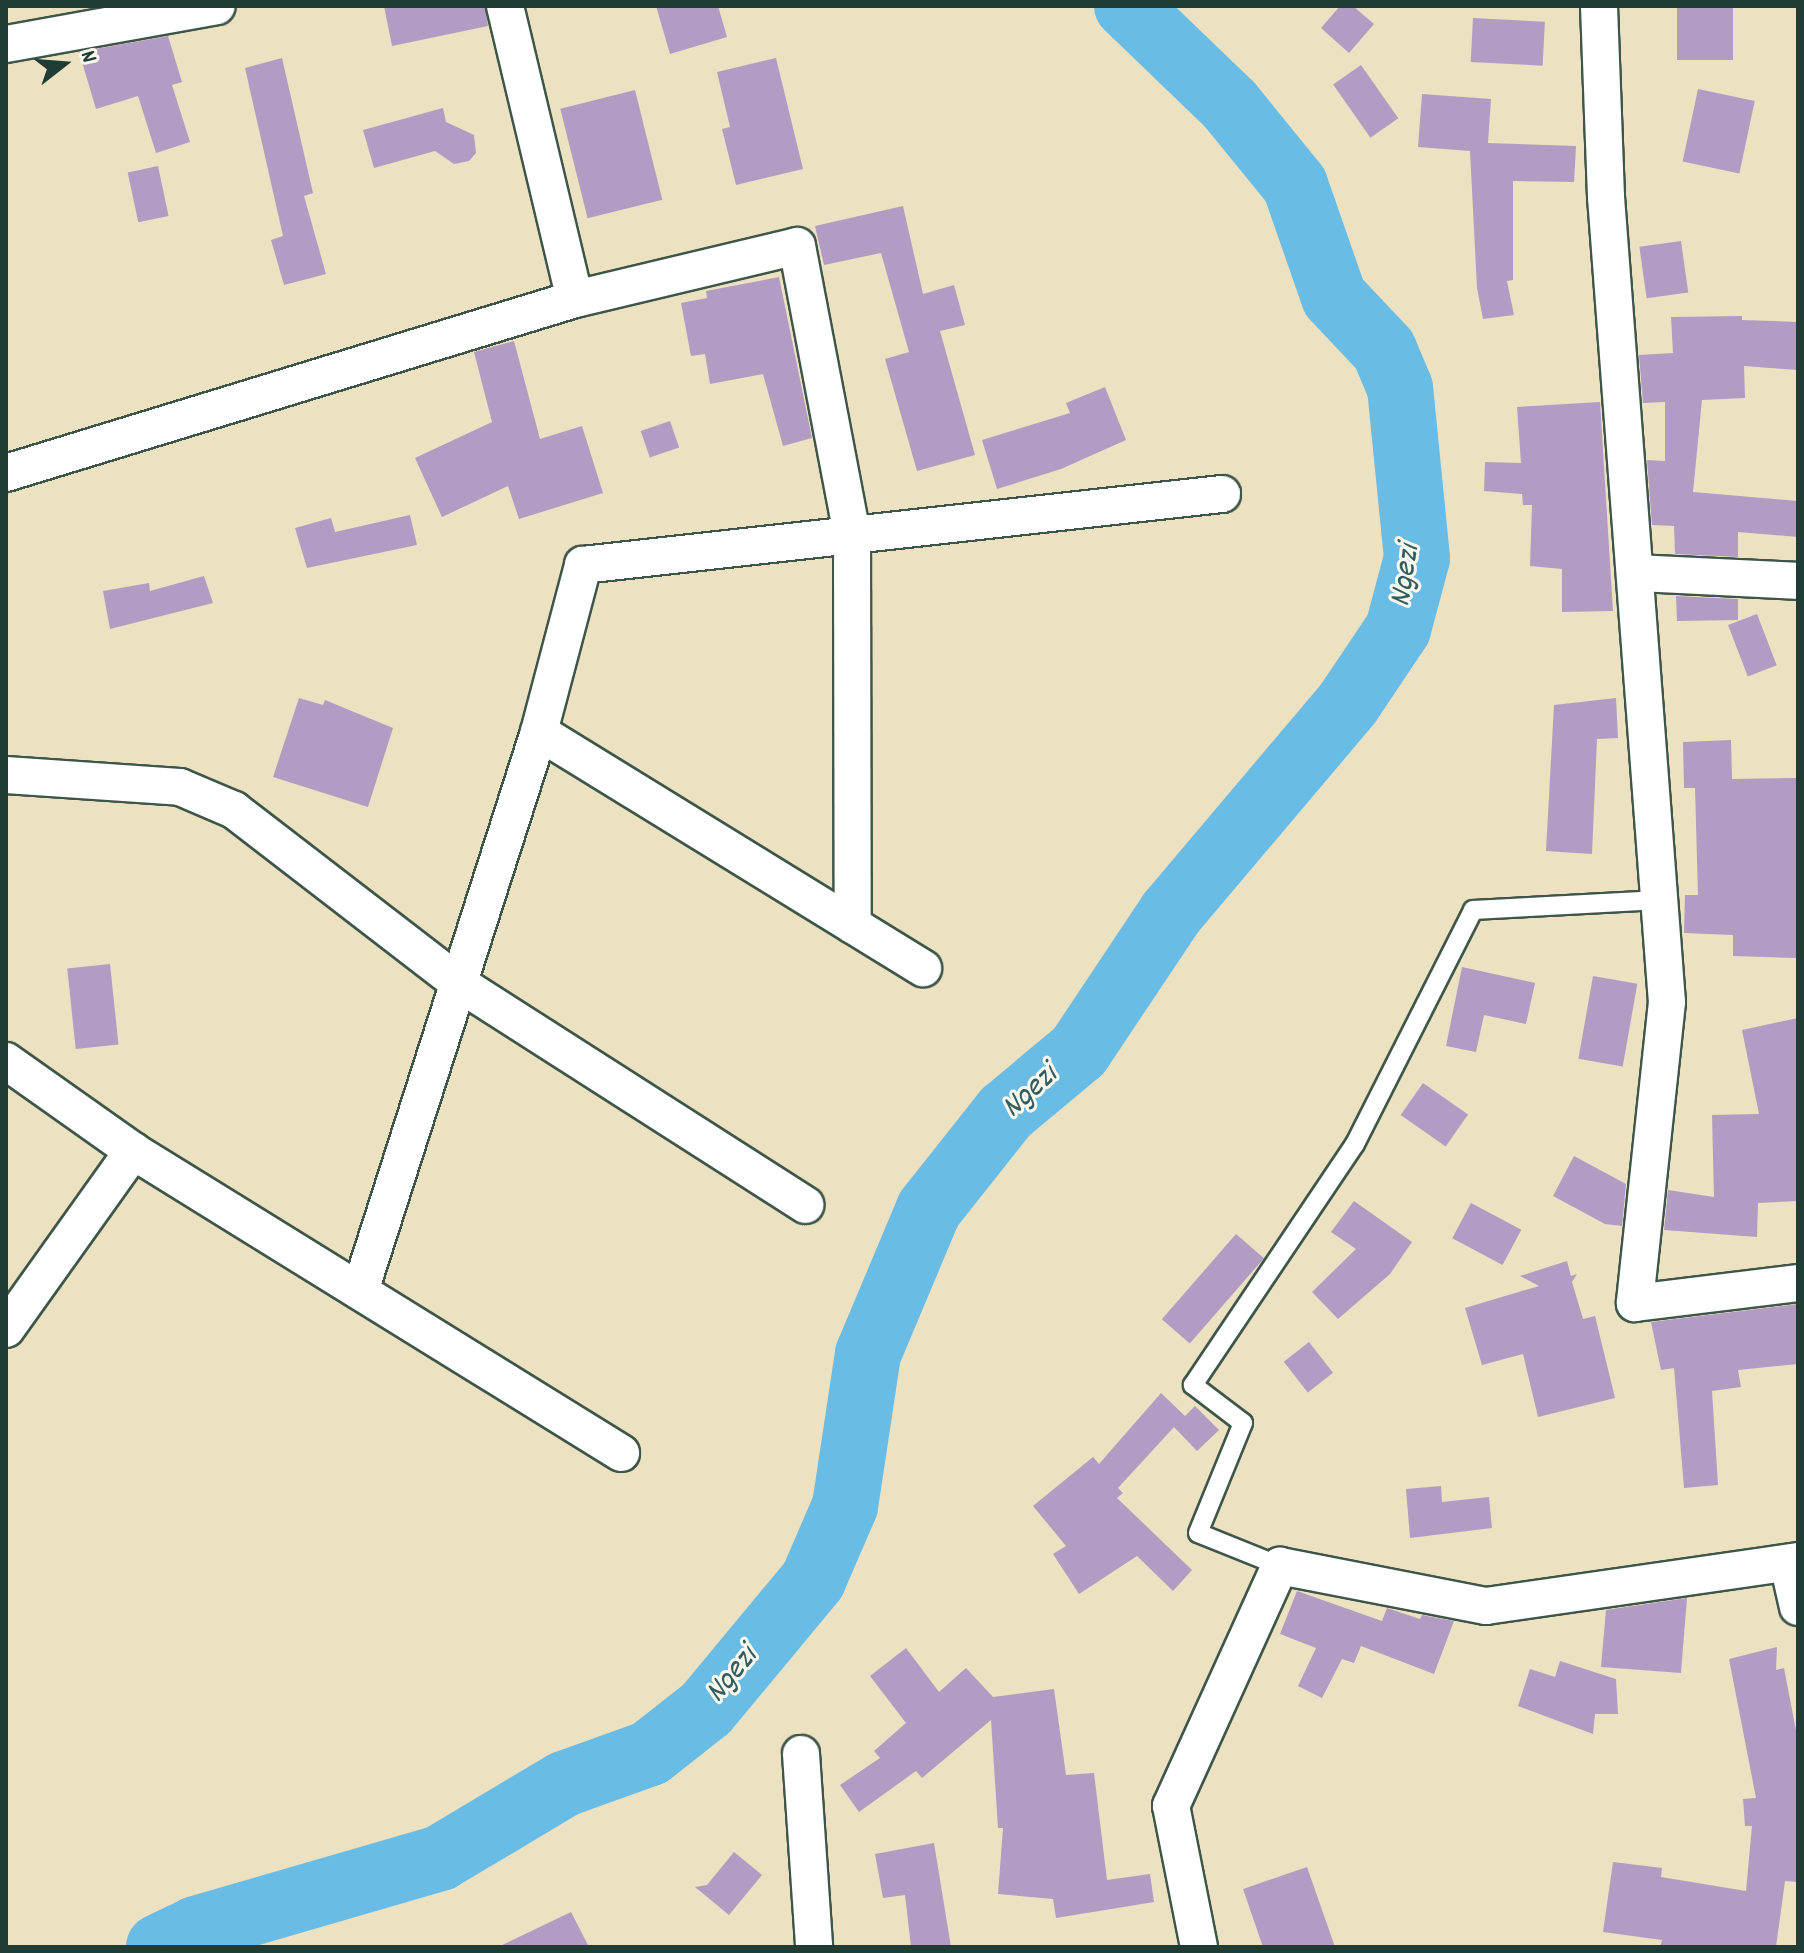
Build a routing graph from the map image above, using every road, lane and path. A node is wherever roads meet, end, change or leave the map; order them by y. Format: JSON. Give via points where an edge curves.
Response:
{"nodes":[{"id":1,"x":217,"y":6,"type":"edge"},
{"id":2,"x":505,"y":6,"type":"edge"},
{"id":3,"x":1599,"y":6,"type":"edge"},
{"id":4,"x":6,"y":44,"type":"edge"},
{"id":5,"x":575,"y":299,"type":"junction"},
{"id":6,"x":6,"y":473,"type":"edge"},
{"id":7,"x":1222,"y":494,"type":"dead end"},
{"id":8,"x":852,"y":533,"type":"junction"},
{"id":9,"x":1637,"y":573,"type":"junction"},
{"id":10,"x":1798,"y":581,"type":"edge"},
{"id":11,"x":539,"y":732,"type":"junction"},
{"id":12,"x":6,"y":775,"type":"edge"},
{"id":13,"x":1660,"y":900,"type":"junction"},
{"id":14,"x":853,"y":925,"type":"junction"},
{"id":15,"x":923,"y":968,"type":"dead end"},
{"id":16,"x":460,"y":984,"type":"junction"},
{"id":17,"x":6,"y":1061,"type":"edge"},
{"id":18,"x":133,"y":1151,"type":"junction"},
{"id":19,"x":805,"y":1205,"type":"dead end"},
{"id":20,"x":1798,"y":1283,"type":"edge"},
{"id":21,"x":360,"y":1291,"type":"junction"},
{"id":22,"x":6,"y":1329,"type":"edge"},
{"id":23,"x":621,"y":1453,"type":"dead end"},
{"id":24,"x":1793,"y":1562,"type":"edge"},
{"id":25,"x":1280,"y":1566,"type":"junction"},
{"id":26,"x":1798,"y":1607,"type":"edge"},
{"id":27,"x":801,"y":1754,"type":"dead end"},
{"id":28,"x":814,"y":1947,"type":"edge"},
{"id":29,"x":1199,"y":1947,"type":"edge"}],
"edges":[{"from":1,"to":4,"type":"street"},
{"from":2,"to":5,"type":"street"},
{"from":3,"to":9,"type":"street","via":[[1606,197]]},
{"from":5,"to":6,"type":"street"},
{"from":5,"to":8,"type":"street","via":[[797,246]]},
{"from":7,"to":8,"type":"street"},
{"from":8,"to":11,"type":"street","via":[[583,565]]},
{"from":8,"to":14,"type":"street"},
{"from":9,"to":10,"type":"street"},
{"from":9,"to":13,"type":"street"},
{"from":11,"to":14,"type":"street"},
{"from":11,"to":16,"type":"street"},
{"from":12,"to":16,"type":"street","via":[[180,787],[234,810]]},
{"from":13,"to":20,"type":"street","via":[[1667,1002],[1635,1303]]},
{"from":13,"to":25,"type":"lane","via":[[1473,910],[1355,1144],[1193,1385],[1243,1423],[1198,1533]]},
{"from":14,"to":15,"type":"street"},
{"from":16,"to":19,"type":"street"},
{"from":16,"to":21,"type":"street"},
{"from":17,"to":18,"type":"street"},
{"from":18,"to":21,"type":"street"},
{"from":18,"to":22,"type":"street"},
{"from":21,"to":23,"type":"street"},
{"from":24,"to":25,"type":"street","via":[[1486,1606]]},
{"from":24,"to":26,"type":"street"},
{"from":25,"to":29,"type":"street","via":[[1171,1806]]},
{"from":27,"to":28,"type":"street"}]}
